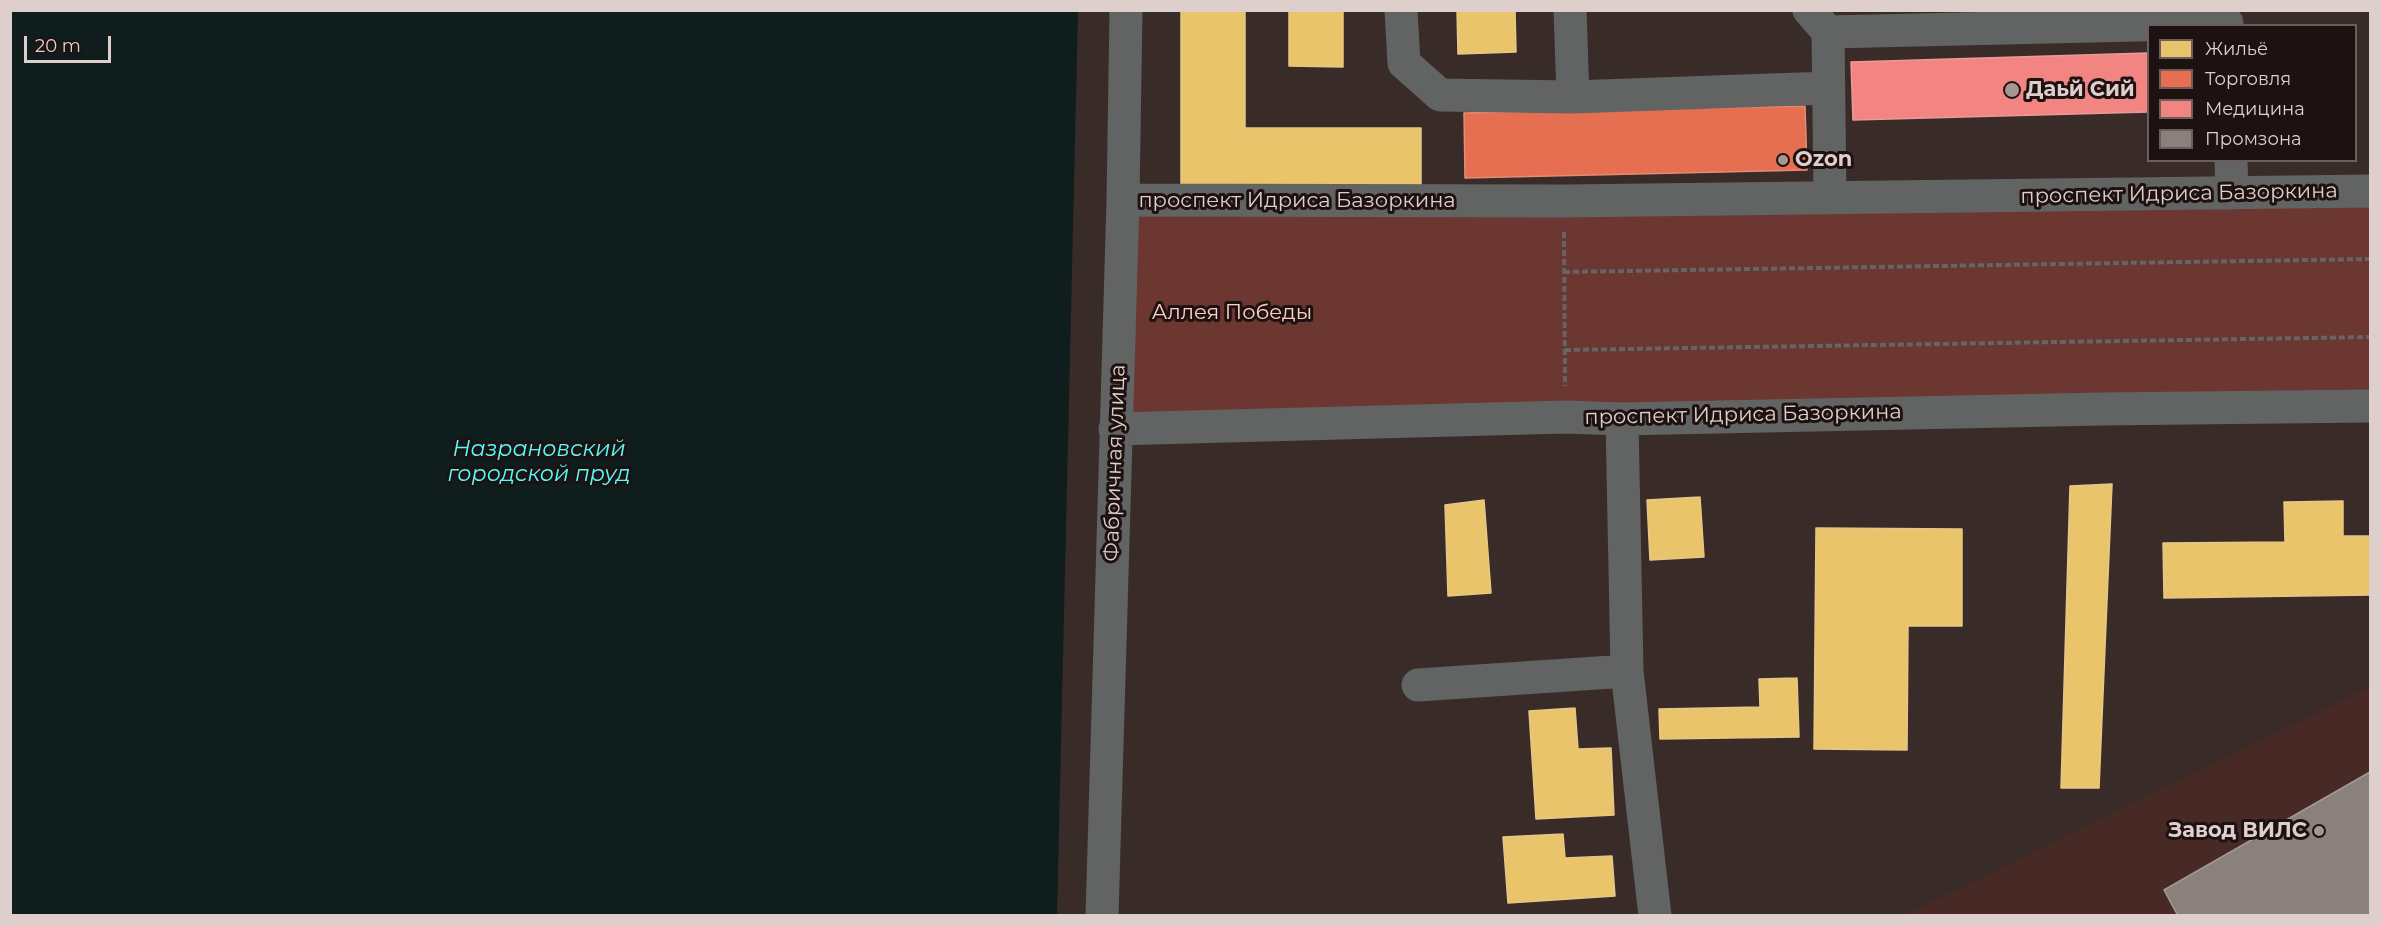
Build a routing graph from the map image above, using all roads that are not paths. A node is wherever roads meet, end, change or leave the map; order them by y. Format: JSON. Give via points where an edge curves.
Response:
{"nodes":[{"id":1,"x":1126,"y":10,"type":"edge"},
{"id":2,"x":1401,"y":10,"type":"edge"},
{"id":3,"x":1570,"y":10,"type":"edge"},
{"id":4,"x":2227,"y":20,"type":"edge"},
{"id":5,"x":1818,"y":21,"type":"edge"},
{"id":6,"x":1827,"y":88,"type":"junction"},
{"id":7,"x":1573,"y":98,"type":"junction"},
{"id":8,"x":2231,"y":162,"type":"edge"},
{"id":9,"x":2370,"y":191,"type":"edge"},
{"id":10,"x":2232,"y":193,"type":"junction"},
{"id":11,"x":1830,"y":198,"type":"junction"},
{"id":12,"x":1123,"y":200,"type":"junction"},
{"id":13,"x":2370,"y":406,"type":"edge"},
{"id":14,"x":1622,"y":419,"type":"junction"},
{"id":15,"x":1115,"y":429,"type":"junction"},
{"id":16,"x":1627,"y":671,"type":"junction"},
{"id":17,"x":1418,"y":685,"type":"dead end"},
{"id":18,"x":1102,"y":915,"type":"edge"},
{"id":19,"x":1655,"y":915,"type":"edge"}],
"edges":[{"from":1,"to":12,"type":"street","name":"Фабричная улица"},
{"from":2,"to":7,"type":"street","via":[[1404,63],[1440,95]]},
{"from":3,"to":7,"type":"street"},
{"from":4,"to":5,"type":"street"},
{"from":5,"to":6,"type":"street"},
{"from":6,"to":7,"type":"street"},
{"from":6,"to":11,"type":"street"},
{"from":8,"to":10,"type":"street"},
{"from":9,"to":10,"type":"street","name":"проспект Идриса Базоркина"},
{"from":10,"to":11,"type":"street","name":"проспект Идриса Базоркина"},
{"from":11,"to":12,"type":"street","name":"проспект Идриса Базоркина"},
{"from":12,"to":15,"type":"street","name":"Фабричная улица"},
{"from":13,"to":14,"type":"street","name":"проспект Идриса Базоркина"},
{"from":14,"to":15,"type":"street","name":"проспект Идриса Базоркина","via":[[1566,417]]},
{"from":14,"to":16,"type":"street"},
{"from":15,"to":18,"type":"street","name":"Фабричная улица"},
{"from":16,"to":17,"type":"street"},
{"from":16,"to":19,"type":"street"}]}
